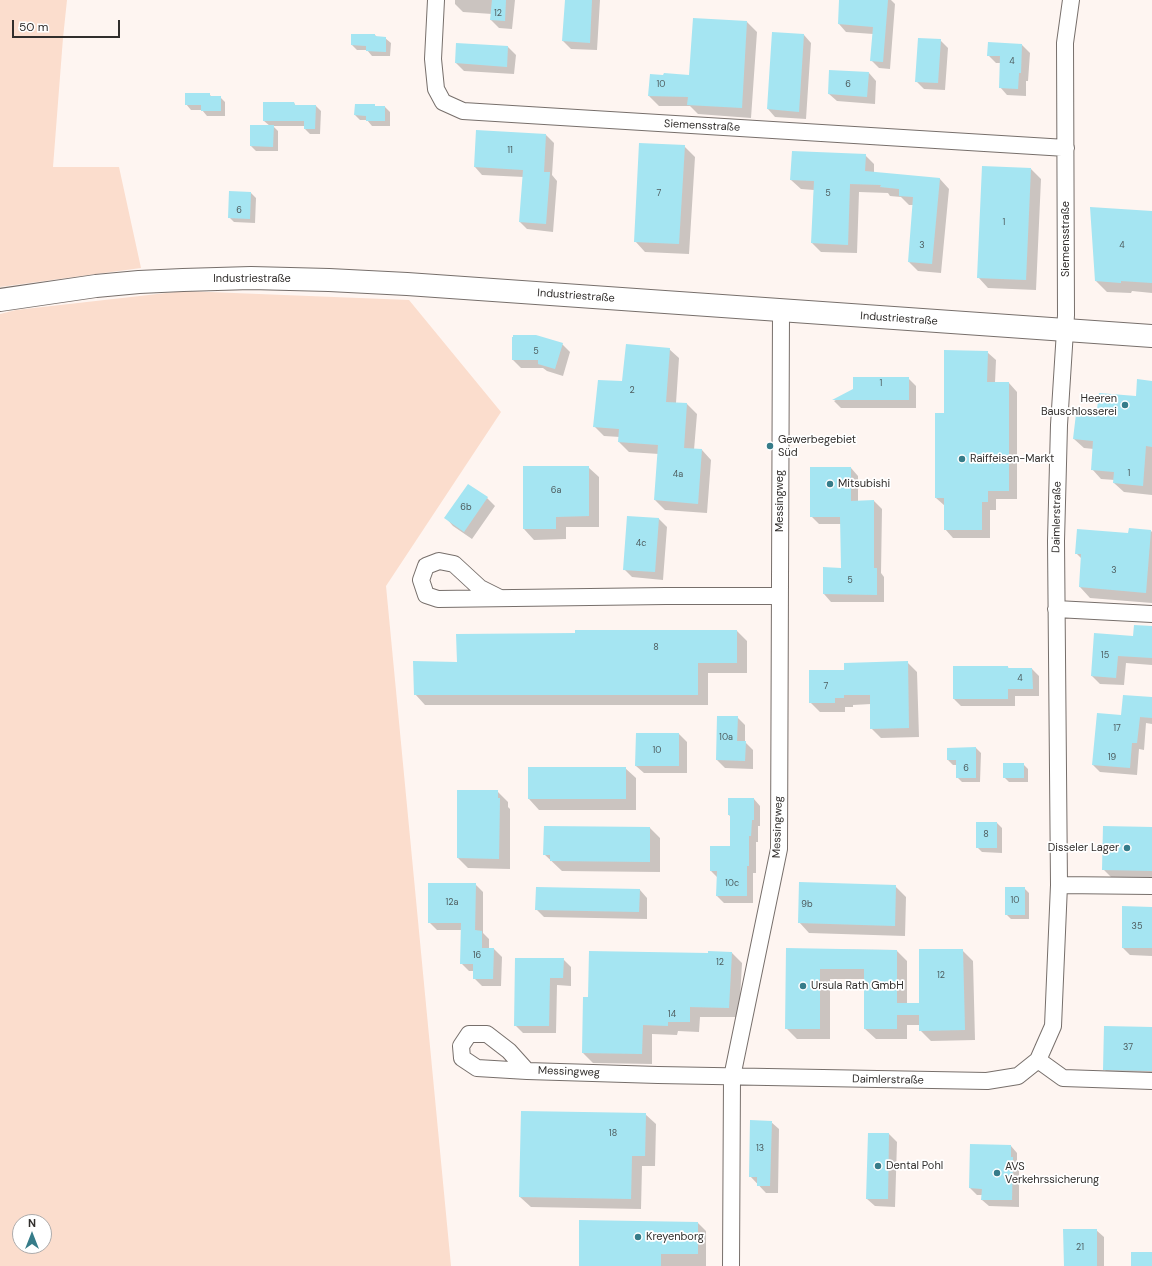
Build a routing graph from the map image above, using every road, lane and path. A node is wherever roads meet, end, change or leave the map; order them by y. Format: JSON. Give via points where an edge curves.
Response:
{"nodes":[{"id":1,"x":436,"y":0,"type":"edge"},
{"id":2,"x":1071,"y":0,"type":"edge"},
{"id":3,"x":1066,"y":148,"type":"junction"},
{"id":4,"x":0,"y":300,"type":"edge"},
{"id":5,"x":781,"y":311,"type":"junction"},
{"id":6,"x":1065,"y":330,"type":"junction"},
{"id":7,"x":1152,"y":336,"type":"edge"},
{"id":8,"x":780,"y":596,"type":"junction"},
{"id":9,"x":500,"y":598,"type":"dead end"},
{"id":10,"x":1056,"y":609,"type":"junction"},
{"id":11,"x":1152,"y":614,"type":"edge"},
{"id":12,"x":1059,"y":885,"type":"junction"},
{"id":13,"x":1152,"y":886,"type":"edge"},
{"id":14,"x":1038,"y":1060,"type":"junction"},
{"id":15,"x":527,"y":1071,"type":"dead end"},
{"id":16,"x":732,"y":1076,"type":"junction"},
{"id":17,"x":1152,"y":1081,"type":"edge"},
{"id":18,"x":731,"y":1266,"type":"edge"}],
"edges":[{"from":1,"to":3,"type":"street","name":"Siemensstraße","via":[[433,59],[436,89],[443,102],[463,111]]},
{"from":2,"to":3,"type":"street","name":"Siemensstraße","via":[[1066,43]]},
{"from":3,"to":6,"type":"street","name":"Siemensstraße"},
{"from":4,"to":5,"type":"street","name":"Industriestraße","via":[[139,282],[251,278],[408,284]]},
{"from":5,"to":6,"type":"street","name":"Industriestraße"},
{"from":5,"to":8,"type":"street","name":"Messingweg"},
{"from":6,"to":7,"type":"street","name":"Industriestraße"},
{"from":6,"to":10,"type":"street","name":"Daimlerstraße","via":[[1059,425]]},
{"from":8,"to":9,"type":"street"},
{"from":8,"to":16,"type":"street","name":"Messingweg","via":[[779,849]]},
{"from":10,"to":11,"type":"street"},
{"from":10,"to":12,"type":"street","name":"Daimlerstraße"},
{"from":12,"to":13,"type":"street"},
{"from":12,"to":14,"type":"street","name":"Daimlerstraße","via":[[1053,1026]]},
{"from":14,"to":16,"type":"street","name":"Daimlerstraße","via":[[1018,1076],[986,1081]]},
{"from":14,"to":17,"type":"street","via":[[1063,1078]]},
{"from":15,"to":16,"type":"street","name":"Messingweg"},
{"from":16,"to":18,"type":"street","name":"Messingweg"}]}
